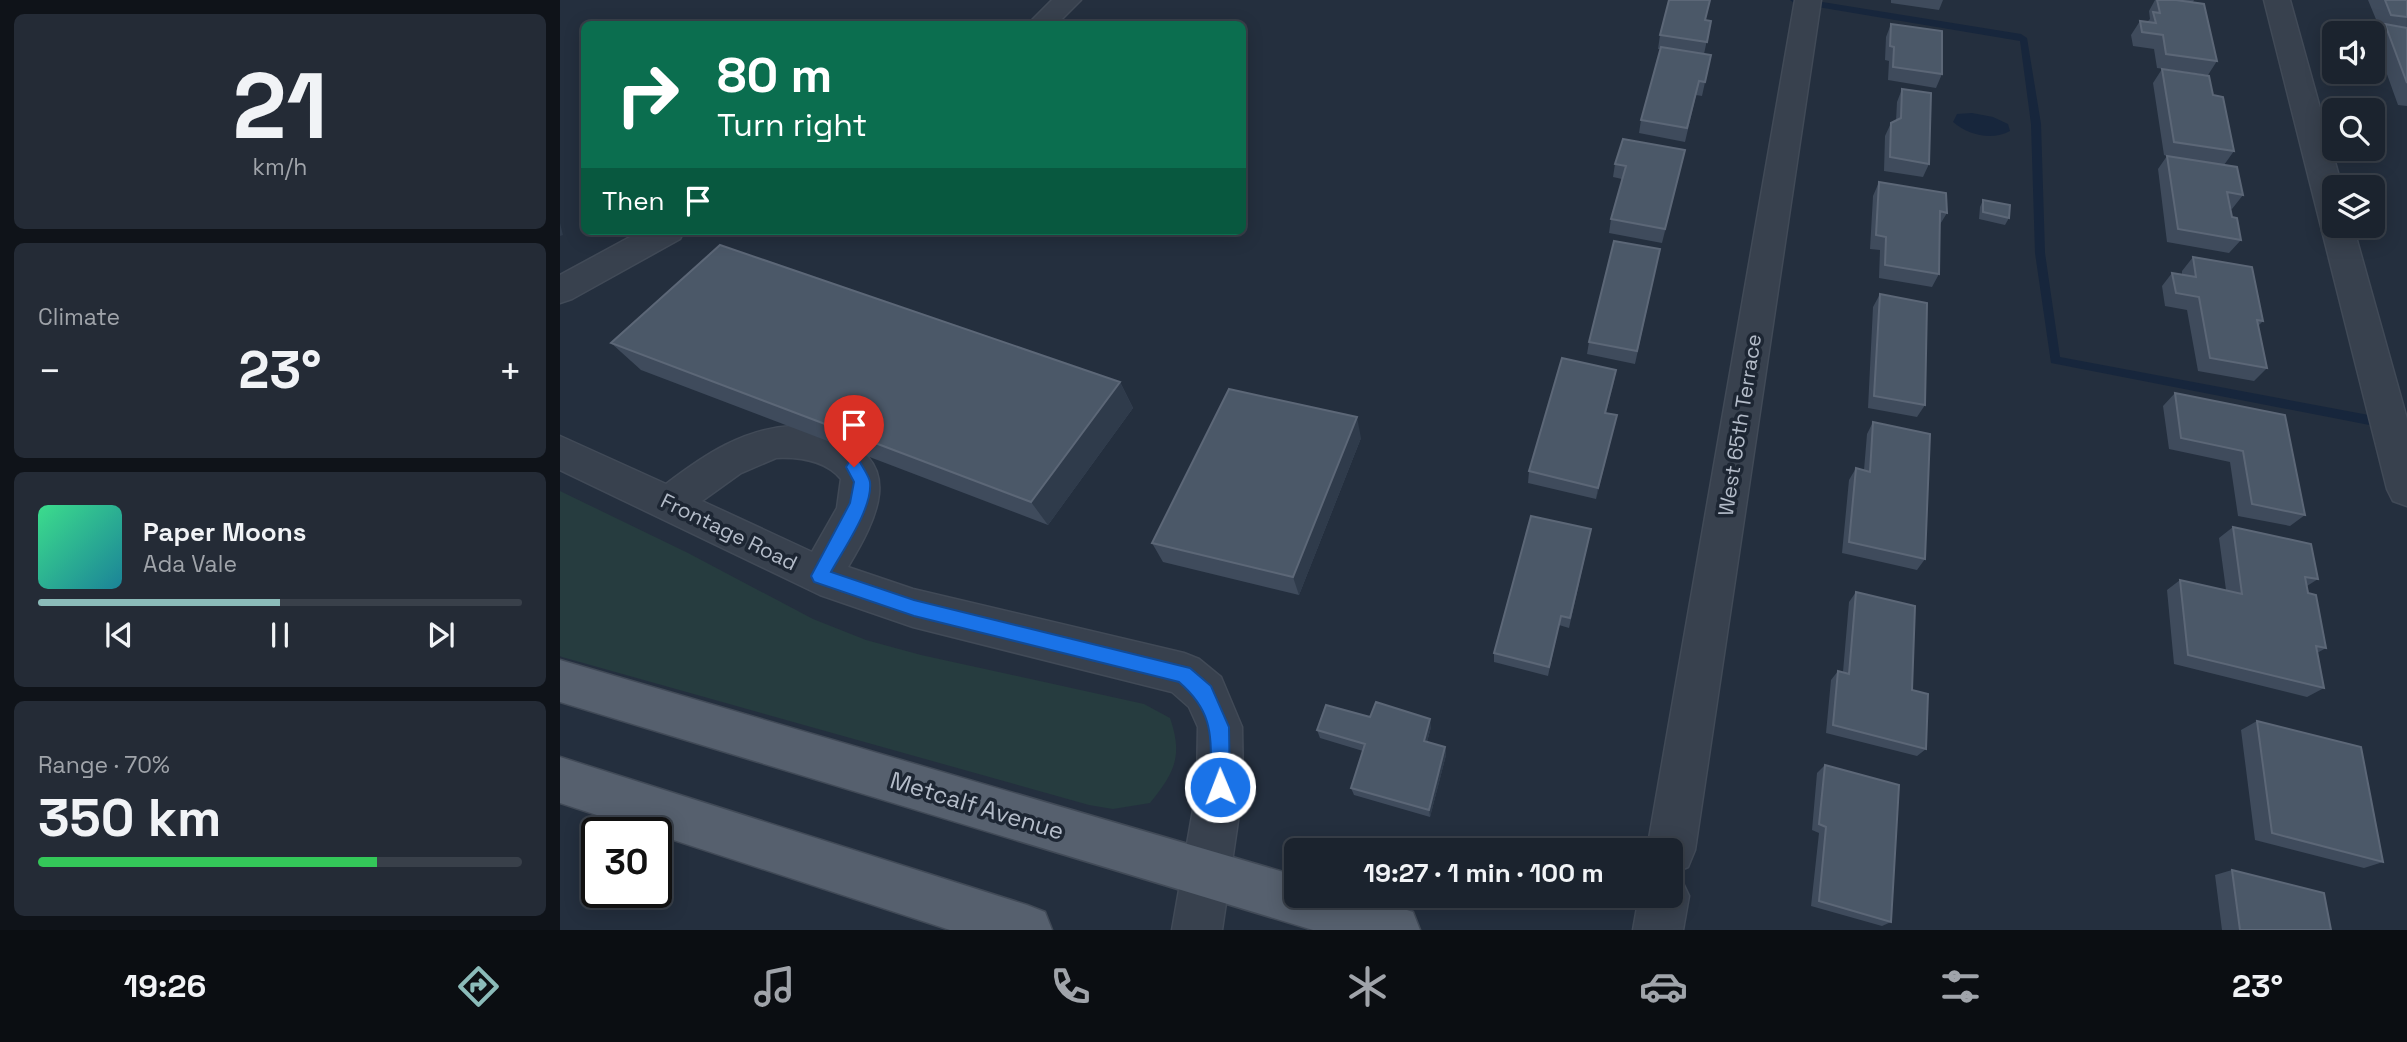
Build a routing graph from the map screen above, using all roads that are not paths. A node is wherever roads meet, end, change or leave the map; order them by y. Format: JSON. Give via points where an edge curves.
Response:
{"nodes":[{"id":1,"x":1068,"y":0,"type":"edge"},
{"id":2,"x":1808,"y":0,"type":"edge"},
{"id":3,"x":2277,"y":0,"type":"edge"},
{"id":4,"x":1044,"y":21,"type":"edge"},
{"id":5,"x":2323,"y":175,"type":"edge"},
{"id":6,"x":661,"y":235,"type":"edge"},
{"id":7,"x":2340,"y":238,"type":"edge"},
{"id":8,"x":560,"y":290,"type":"edge"},
{"id":9,"x":560,"y":452,"type":"edge"},
{"id":10,"x":2407,"y":489,"type":"edge"},
{"id":11,"x":670,"y":503,"type":"junction"},
{"id":12,"x":820,"y":576,"type":"junction"},
{"id":13,"x":560,"y":681,"type":"edge"},
{"id":14,"x":560,"y":780,"type":"edge"},
{"id":15,"x":1673,"y":838,"type":"edge"},
{"id":16,"x":1205,"y":874,"type":"junction"},
{"id":17,"x":1662,"y":908,"type":"edge"},
{"id":18,"x":1027,"y":930,"type":"edge"},
{"id":19,"x":1197,"y":930,"type":"edge"},
{"id":20,"x":1395,"y":930,"type":"edge"},
{"id":21,"x":1658,"y":930,"type":"edge"}],
"edges":[{"from":1,"to":4,"type":"street"},
{"from":2,"to":15,"type":"street","name":"West 65th Terrace"},
{"from":3,"to":5,"type":"street"},
{"from":6,"to":8,"type":"street"},
{"from":7,"to":10,"type":"street"},
{"from":9,"to":11,"type":"street","name":"Frontage Road"},
{"from":11,"to":12,"type":"street","name":"Frontage Road"},
{"from":11,"to":12,"type":"street","via":[[737,457],[767,445],[792,442],[840,454],[862,482],[848,526]]},
{"from":12,"to":16,"type":"street","name":"Frontage Road","via":[[914,608],[1184,674],[1205,692],[1220,727],[1220,787]]},
{"from":13,"to":16,"type":"main road","name":"Metcalf Avenue"},
{"from":14,"to":18,"type":"main road"},
{"from":16,"to":19,"type":"street","name":"Frontage Road"},
{"from":16,"to":20,"type":"main road","name":"Metcalf Avenue"},
{"from":17,"to":21,"type":"street"}]}
